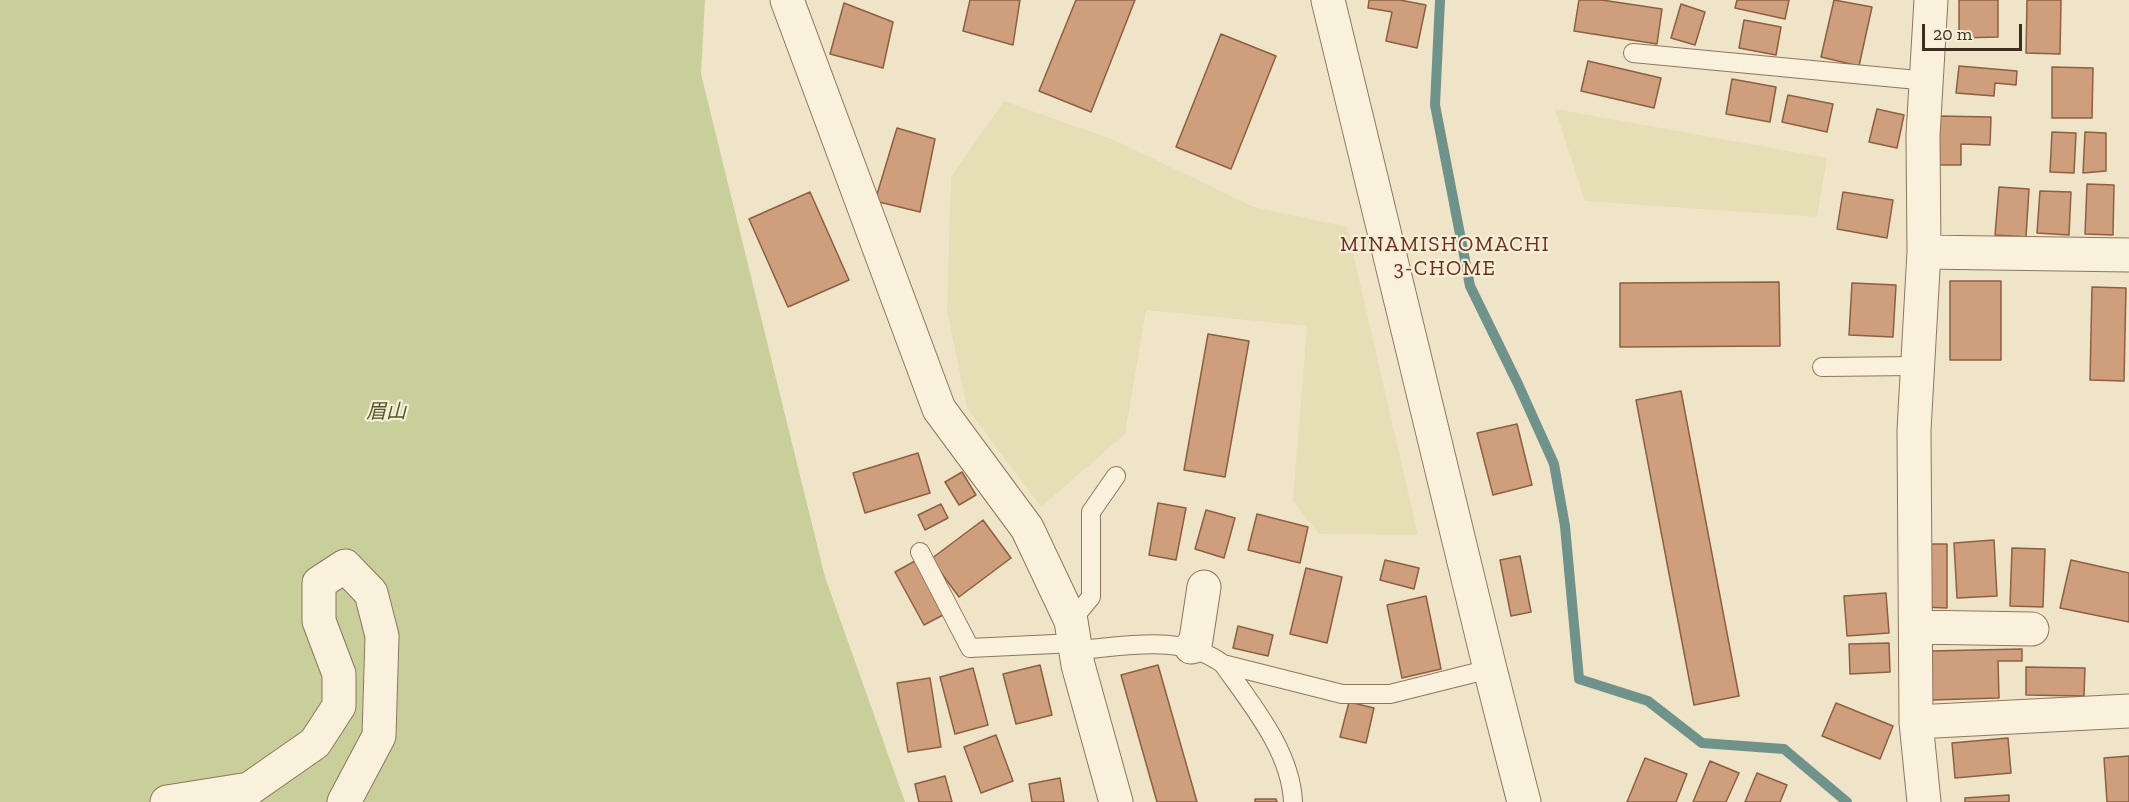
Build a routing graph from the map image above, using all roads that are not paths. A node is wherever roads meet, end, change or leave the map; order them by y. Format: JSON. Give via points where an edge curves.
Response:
{"nodes":[{"id":1,"x":788,"y":0,"type":"edge"},
{"id":2,"x":1328,"y":0,"type":"edge"},
{"id":3,"x":1931,"y":0,"type":"edge"},
{"id":4,"x":1633,"y":53,"type":"dead end"},
{"id":5,"x":1928,"y":81,"type":"junction"},
{"id":6,"x":1924,"y":252,"type":"junction"},
{"id":7,"x":2129,"y":255,"type":"edge"},
{"id":8,"x":1916,"y":366,"type":"junction"},
{"id":9,"x":1822,"y":367,"type":"dead end"},
{"id":10,"x":1116,"y":476,"type":"dead end"},
{"id":11,"x":920,"y":552,"type":"dead end"},
{"id":12,"x":1204,"y":588,"type":"dead end"},
{"id":13,"x":1916,"y":627,"type":"junction"},
{"id":14,"x":2032,"y":629,"type":"dead end"},
{"id":15,"x":1074,"y":638,"type":"junction"},
{"id":16,"x":1191,"y":647,"type":"junction"},
{"id":17,"x":1222,"y":664,"type":"junction"},
{"id":18,"x":1490,"y":669,"type":"junction"},
{"id":19,"x":2129,"y":711,"type":"edge"},
{"id":20,"x":1916,"y":722,"type":"junction"},
{"id":21,"x":167,"y":802,"type":"edge"},
{"id":22,"x":344,"y":802,"type":"edge"},
{"id":23,"x":1116,"y":802,"type":"edge"},
{"id":24,"x":1293,"y":802,"type":"edge"},
{"id":25,"x":1524,"y":802,"type":"edge"},
{"id":26,"x":1924,"y":802,"type":"edge"}],
"edges":[{"from":1,"to":15,"type":"street","via":[[939,409],[1027,528]]},
{"from":2,"to":18,"type":"street"},
{"from":3,"to":5,"type":"street"},
{"from":4,"to":5,"type":"lane"},
{"from":5,"to":6,"type":"street","via":[[1923,135]]},
{"from":6,"to":7,"type":"street"},
{"from":6,"to":8,"type":"street"},
{"from":8,"to":9,"type":"lane"},
{"from":8,"to":13,"type":"street"},
{"from":10,"to":15,"type":"lane","via":[[1091,512],[1091,597]]},
{"from":11,"to":15,"type":"lane","via":[[970,648]]},
{"from":12,"to":16,"type":"street","via":[[1196,646]]},
{"from":13,"to":14,"type":"street"},
{"from":13,"to":20,"type":"street"},
{"from":15,"to":16,"type":"lane"},
{"from":15,"to":23,"type":"street"},
{"from":16,"to":17,"type":"lane"},
{"from":17,"to":18,"type":"lane","via":[[1342,694],[1390,694]]},
{"from":17,"to":24,"type":"lane","via":[[1274,737]]},
{"from":18,"to":25,"type":"street"},
{"from":19,"to":20,"type":"street"},
{"from":20,"to":26,"type":"street"},
{"from":21,"to":22,"type":"street","via":[[249,789],[315,743],[339,706],[339,674],[319,621],[319,583],[345,566],[371,593],[382,636],[378,736]]}]}
